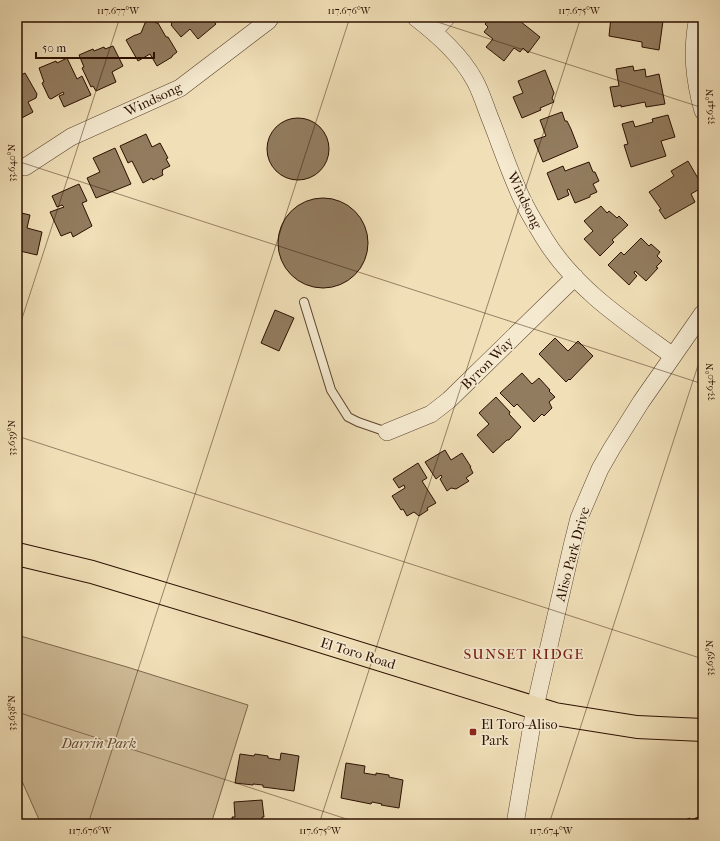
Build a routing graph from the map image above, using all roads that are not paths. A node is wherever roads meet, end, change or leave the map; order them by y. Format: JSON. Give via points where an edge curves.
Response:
{"nodes":[{"id":1,"x":272,"y":17,"type":"edge"},
{"id":2,"x":415,"y":17,"type":"edge"},
{"id":3,"x":447,"y":17,"type":"edge"},
{"id":4,"x":698,"y":17,"type":"edge"},
{"id":5,"x":434,"y":31,"type":"junction"},
{"id":6,"x":703,"y":112,"type":"edge"},
{"id":7,"x":25,"y":167,"type":"dead end"},
{"id":8,"x":575,"y":277,"type":"junction"},
{"id":9,"x":304,"y":302,"type":"dead end"},
{"id":10,"x":703,"y":313,"type":"edge"},
{"id":11,"x":672,"y":356,"type":"junction"},
{"id":12,"x":387,"y":432,"type":"joint"},
{"id":13,"x":17,"y":554,"type":"edge"},
{"id":14,"x":535,"y":707,"type":"junction"},
{"id":15,"x":703,"y":730,"type":"edge"},
{"id":16,"x":514,"y":824,"type":"edge"}],
"edges":[{"from":1,"to":7,"type":"street","name":"Windsong","via":[[180,88],[71,137]]},
{"from":2,"to":5,"type":"street","name":"Windsong"},
{"from":3,"to":5,"type":"street"},
{"from":4,"to":6,"type":"street","via":[[694,76]]},
{"from":5,"to":8,"type":"street","name":"Windsong","via":[[475,80],[523,202],[558,259]]},
{"from":8,"to":11,"type":"street","name":"Windsong","via":[[606,307]]},
{"from":8,"to":12,"type":"street","name":"Byron Way","via":[[449,400],[431,414]]},
{"from":9,"to":12,"type":"lane","via":[[331,390],[348,417]]},
{"from":10,"to":11,"type":"street","name":"Aliso Park Drive"},
{"from":11,"to":14,"type":"street","name":"Aliso Park Drive","via":[[600,469],[579,518]]},
{"from":13,"to":14,"type":"main road","name":"El Toro Road","via":[[92,572]]},
{"from":14,"to":15,"type":"main road","name":"El Toro Road","via":[[555,714],[637,727]]},
{"from":14,"to":16,"type":"street","name":"Aliso Park Drive"}]}
